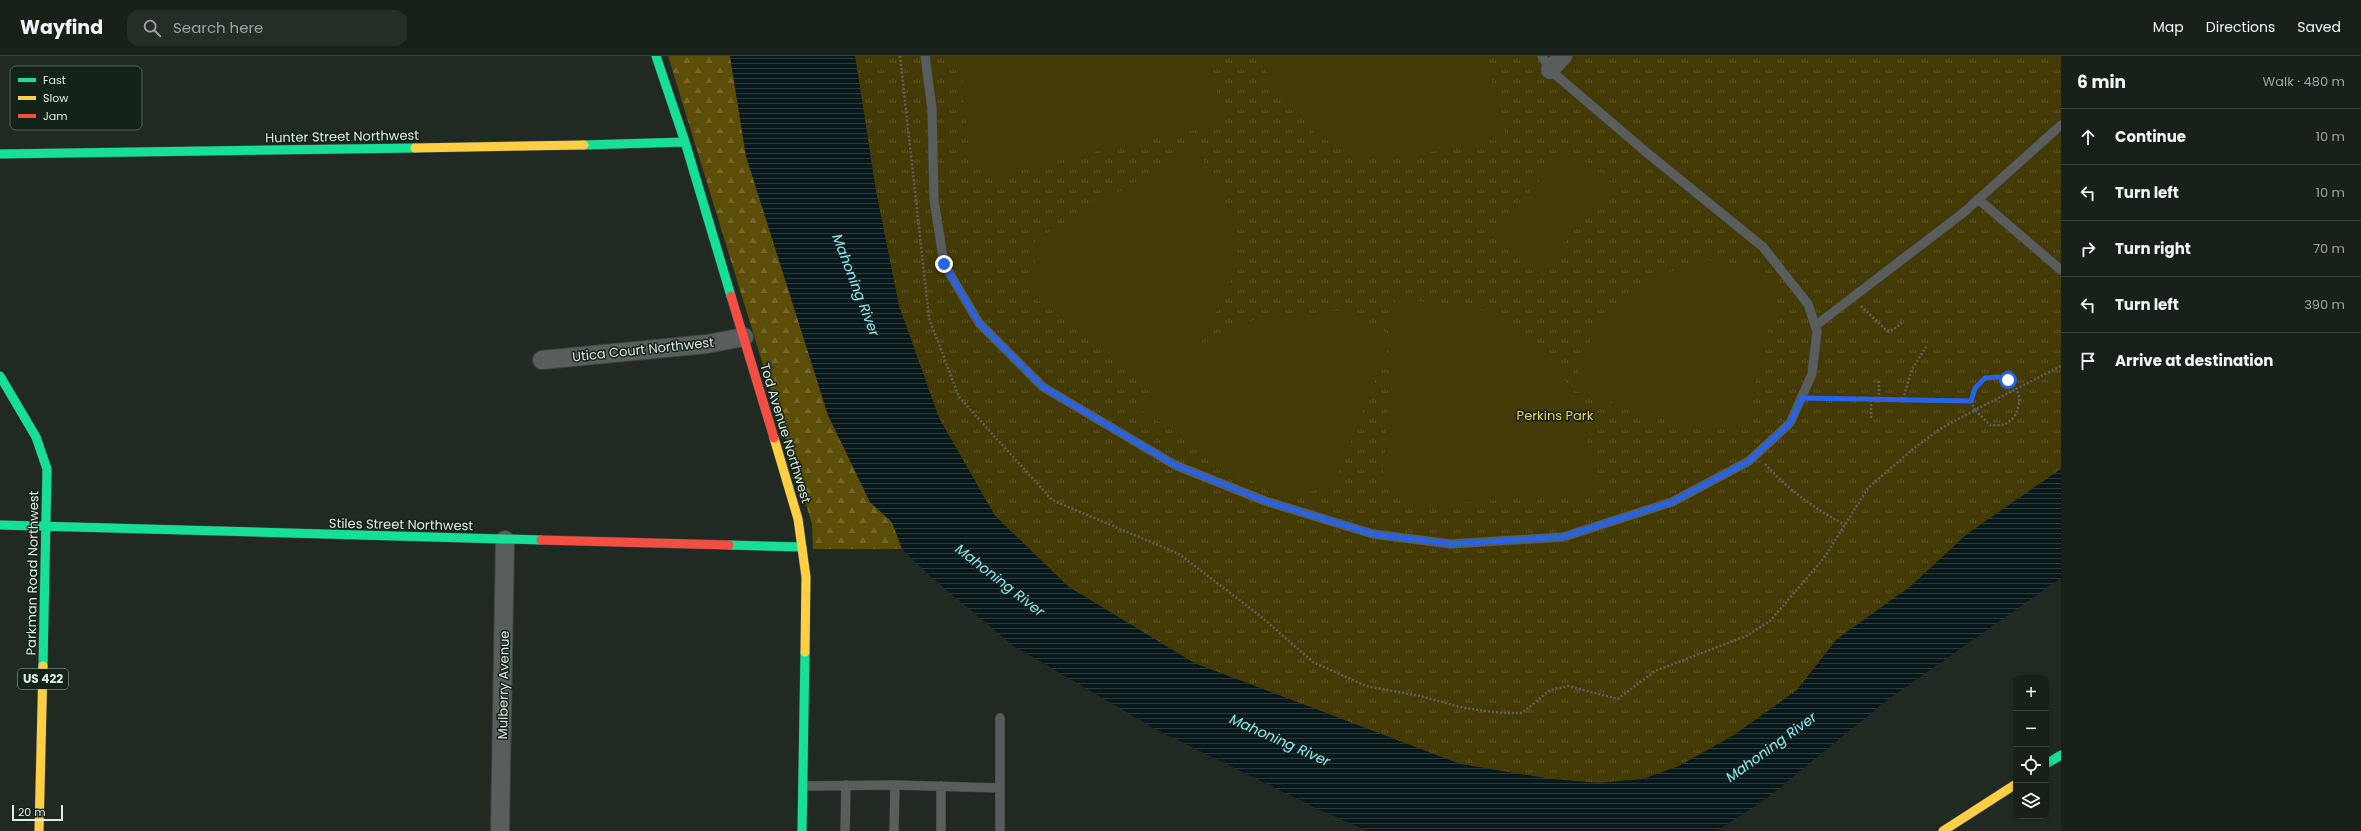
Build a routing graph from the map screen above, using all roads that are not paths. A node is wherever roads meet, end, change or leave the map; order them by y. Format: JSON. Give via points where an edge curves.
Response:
{"nodes":[{"id":1,"x":656,"y":56,"type":"edge"},
{"id":2,"x":925,"y":56,"type":"edge"},
{"id":3,"x":1563,"y":56,"type":"edge"},
{"id":4,"x":1546,"y":63,"type":"edge"},
{"id":5,"x":2061,"y":125,"type":"edge"},
{"id":6,"x":685,"y":142,"type":"junction"},
{"id":7,"x":0,"y":154,"type":"edge"},
{"id":8,"x":1978,"y":199,"type":"junction"},
{"id":9,"x":2061,"y":270,"type":"edge"},
{"id":10,"x":1815,"y":326,"type":"junction"},
{"id":11,"x":744,"y":337,"type":"junction"},
{"id":12,"x":542,"y":360,"type":"dead end"},
{"id":13,"x":0,"y":376,"type":"edge"},
{"id":14,"x":0,"y":525,"type":"edge"},
{"id":15,"x":47,"y":528,"type":"junction"},
{"id":16,"x":505,"y":540,"type":"junction"},
{"id":17,"x":802,"y":547,"type":"junction"},
{"id":18,"x":1000,"y":718,"type":"dead end"},
{"id":19,"x":2061,"y":754,"type":"edge"},
{"id":20,"x":2049,"y":762,"type":"edge"},
{"id":21,"x":846,"y":785,"type":"junction"},
{"id":22,"x":895,"y":785,"type":"junction"},
{"id":23,"x":802,"y":786,"type":"junction"},
{"id":24,"x":941,"y":786,"type":"junction"},
{"id":25,"x":2013,"y":786,"type":"edge"},
{"id":26,"x":1000,"y":788,"type":"junction"},
{"id":27,"x":40,"y":831,"type":"edge"},
{"id":28,"x":500,"y":831,"type":"edge"},
{"id":29,"x":802,"y":831,"type":"edge"},
{"id":30,"x":845,"y":831,"type":"edge"},
{"id":31,"x":894,"y":831,"type":"edge"},
{"id":32,"x":940,"y":831,"type":"edge"},
{"id":33,"x":1000,"y":831,"type":"edge"},
{"id":34,"x":1943,"y":831,"type":"edge"}],
"edges":[{"from":1,"to":6,"type":"street","name":"Tod Avenue Northwest"},
{"from":2,"to":10,"type":"lane","via":[[932,109],[934,200],[944,264],[979,323],[1043,387],[1175,465],[1265,501],[1373,534],[1451,544],[1562,537],[1672,502],[1749,461],[1790,423],[1812,374],[1817,331]]},
{"from":3,"to":4,"type":"street"},
{"from":4,"to":10,"type":"lane","via":[[1646,152],[1763,247],[1808,304]]},
{"from":5,"to":8,"type":"lane"},
{"from":6,"to":7,"type":"street","name":"Hunter Street Northwest"},
{"from":6,"to":11,"type":"street","name":"Tod Avenue Northwest"},
{"from":8,"to":9,"type":"lane"},
{"from":8,"to":10,"type":"lane","via":[[1964,213]]},
{"from":11,"to":12,"type":"street","name":"Utica Court Northwest","via":[[707,344]]},
{"from":11,"to":17,"type":"street","name":"Tod Avenue Northwest","via":[[798,518]]},
{"from":13,"to":15,"type":"street","name":"Parkman Road Northwest","number":"US 422","via":[[44,455],[47,469]]},
{"from":14,"to":15,"type":"street","name":"Stiles Street Northwest"},
{"from":15,"to":16,"type":"street","name":"Stiles Street Northwest"},
{"from":15,"to":27,"type":"street","name":"Parkman Road Northwest","number":"US 422"},
{"from":16,"to":17,"type":"street","name":"Stiles Street Northwest"},
{"from":16,"to":28,"type":"street","name":"Mulberry Avenue"},
{"from":17,"to":23,"type":"street","name":"Tod Avenue Northwest","via":[[806,577]]},
{"from":18,"to":26,"type":"lane"},
{"from":19,"to":20,"type":"street"},
{"from":21,"to":22,"type":"lane"},
{"from":21,"to":23,"type":"lane"},
{"from":21,"to":30,"type":"lane"},
{"from":22,"to":24,"type":"lane"},
{"from":22,"to":31,"type":"lane"},
{"from":23,"to":29,"type":"street","name":"Tod Avenue Northwest"},
{"from":24,"to":26,"type":"lane"},
{"from":24,"to":32,"type":"lane"},
{"from":25,"to":34,"type":"street"},
{"from":26,"to":33,"type":"lane"}]}
